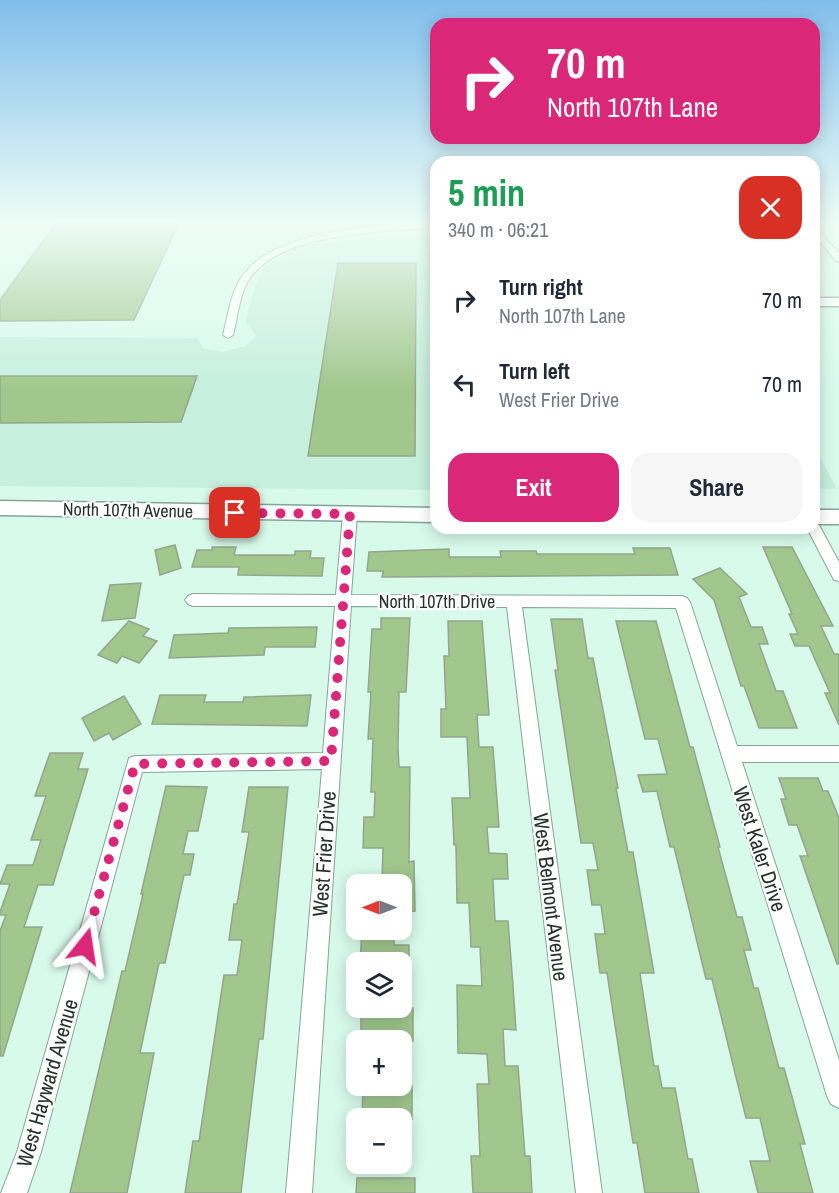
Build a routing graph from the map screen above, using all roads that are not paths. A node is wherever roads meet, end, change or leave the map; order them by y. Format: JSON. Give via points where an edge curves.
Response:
{"nodes":[{"id":1,"x":246,"y":279,"type":"edge"},
{"id":2,"x":820,"y":302,"type":"edge"},
{"id":3,"x":839,"y":302,"type":"edge"},
{"id":4,"x":228,"y":335,"type":"dead end"},
{"id":5,"x":0,"y":508,"type":"edge"},
{"id":6,"x":350,"y":514,"type":"junction"},
{"id":7,"x":430,"y":515,"type":"edge"},
{"id":8,"x":820,"y":517,"type":"edge"},
{"id":9,"x":839,"y":518,"type":"edge"},
{"id":10,"x":817,"y":534,"type":"edge"},
{"id":11,"x":839,"y":576,"type":"edge"},
{"id":12,"x":193,"y":600,"type":"dead end"},
{"id":13,"x":343,"y":600,"type":"junction"},
{"id":14,"x":514,"y":601,"type":"junction"},
{"id":15,"x":682,"y":602,"type":"joint"},
{"id":16,"x":729,"y":754,"type":"junction"},
{"id":17,"x":839,"y":754,"type":"edge"},
{"id":18,"x":331,"y":761,"type":"junction"},
{"id":19,"x":839,"y":1096,"type":"edge"},
{"id":20,"x":14,"y":1193,"type":"edge"},
{"id":21,"x":299,"y":1193,"type":"edge"},
{"id":22,"x":589,"y":1193,"type":"edge"}],
"edges":[{"from":1,"to":4,"type":"street"},
{"from":2,"to":3,"type":"street"},
{"from":5,"to":6,"type":"street","name":"North 107th Avenue"},
{"from":6,"to":7,"type":"street","name":"North 107th Avenue"},
{"from":6,"to":13,"type":"street","name":"West Frier Drive"},
{"from":8,"to":9,"type":"street"},
{"from":10,"to":11,"type":"street"},
{"from":12,"to":13,"type":"street","name":"North 107th Drive"},
{"from":13,"to":14,"type":"street","name":"North 107th Drive"},
{"from":13,"to":18,"type":"street","name":"West Frier Drive"},
{"from":14,"to":15,"type":"street","name":"North 107th Drive"},
{"from":14,"to":22,"type":"street","name":"West Belmont Avenue"},
{"from":15,"to":16,"type":"street","name":"West Kaler Drive"},
{"from":16,"to":17,"type":"street"},
{"from":16,"to":19,"type":"street","name":"West Kaler Drive"},
{"from":18,"to":20,"type":"street","name":"West Hayward Avenue","via":[[135,764]]},
{"from":18,"to":21,"type":"street","name":"West Frier Drive"}]}
